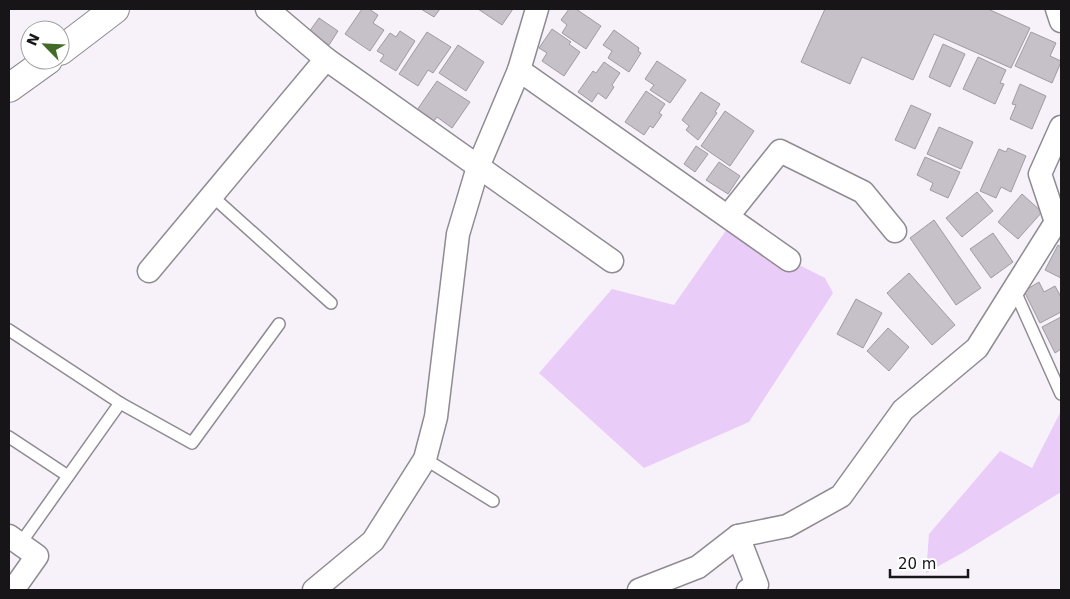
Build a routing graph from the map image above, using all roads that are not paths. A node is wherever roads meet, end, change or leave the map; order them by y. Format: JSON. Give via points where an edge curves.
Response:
{"nodes":[{"id":1,"x":115,"y":9,"type":"edge"},
{"id":2,"x":267,"y":9,"type":"edge"},
{"id":3,"x":537,"y":9,"type":"edge"},
{"id":4,"x":1057,"y":9,"type":"edge"},
{"id":5,"x":1061,"y":21,"type":"edge"},
{"id":6,"x":70,"y":43,"type":"edge"},
{"id":7,"x":326,"y":59,"type":"junction"},
{"id":8,"x":34,"y":70,"type":"edge"},
{"id":9,"x":518,"y":70,"type":"junction"},
{"id":10,"x":9,"y":88,"type":"edge"},
{"id":11,"x":1061,"y":127,"type":"edge"},
{"id":12,"x":478,"y":167,"type":"junction"},
{"id":13,"x":212,"y":196,"type":"junction"},
{"id":14,"x":728,"y":216,"type":"junction"},
{"id":15,"x":1059,"y":223,"type":"edge"},
{"id":16,"x":895,"y":231,"type":"dead end"},
{"id":17,"x":789,"y":260,"type":"dead end"},
{"id":18,"x":612,"y":261,"type":"dead end"},
{"id":19,"x":149,"y":271,"type":"dead end"},
{"id":20,"x":1014,"y":289,"type":"junction"},
{"id":21,"x":331,"y":303,"type":"dead end"},
{"id":22,"x":279,"y":324,"type":"dead end"},
{"id":23,"x":9,"y":330,"type":"edge"},
{"id":24,"x":1061,"y":394,"type":"edge"},
{"id":25,"x":120,"y":403,"type":"junction"},
{"id":26,"x":9,"y":437,"type":"edge"},
{"id":27,"x":425,"y":459,"type":"junction"},
{"id":28,"x":68,"y":476,"type":"junction"},
{"id":29,"x":493,"y":501,"type":"dead end"},
{"id":30,"x":738,"y":536,"type":"junction"},
{"id":31,"x":14,"y":540,"type":"edge"},
{"id":32,"x":13,"y":590,"type":"edge"},
{"id":33,"x":314,"y":590,"type":"edge"},
{"id":34,"x":639,"y":590,"type":"edge"},
{"id":35,"x":748,"y":590,"type":"edge"}],
"edges":[{"from":1,"to":6,"type":"highway"},
{"from":2,"to":7,"type":"street"},
{"from":3,"to":9,"type":"street"},
{"from":4,"to":5,"type":"street"},
{"from":7,"to":12,"type":"street"},
{"from":7,"to":13,"type":"street"},
{"from":8,"to":10,"type":"highway"},
{"from":9,"to":12,"type":"street"},
{"from":9,"to":14,"type":"street"},
{"from":11,"to":15,"type":"street","via":[[1040,174]]},
{"from":12,"to":18,"type":"street"},
{"from":12,"to":27,"type":"street","via":[[458,234],[436,416]]},
{"from":13,"to":19,"type":"street"},
{"from":13,"to":21,"type":"lane"},
{"from":14,"to":16,"type":"street","via":[[780,151],[863,192]]},
{"from":14,"to":17,"type":"street"},
{"from":15,"to":20,"type":"street"},
{"from":20,"to":24,"type":"lane"},
{"from":20,"to":30,"type":"street","via":[[977,348],[903,410],[841,496],[787,526]]},
{"from":22,"to":25,"type":"lane","via":[[192,442]]},
{"from":23,"to":25,"type":"lane"},
{"from":25,"to":28,"type":"lane"},
{"from":26,"to":28,"type":"lane"},
{"from":27,"to":29,"type":"lane"},
{"from":27,"to":33,"type":"street","via":[[373,541]]},
{"from":28,"to":31,"type":"lane"},
{"from":30,"to":34,"type":"street","via":[[698,568]]},
{"from":30,"to":35,"type":"street","via":[[757,585]]},
{"from":31,"to":32,"type":"street","via":[[37,556]]}]}
